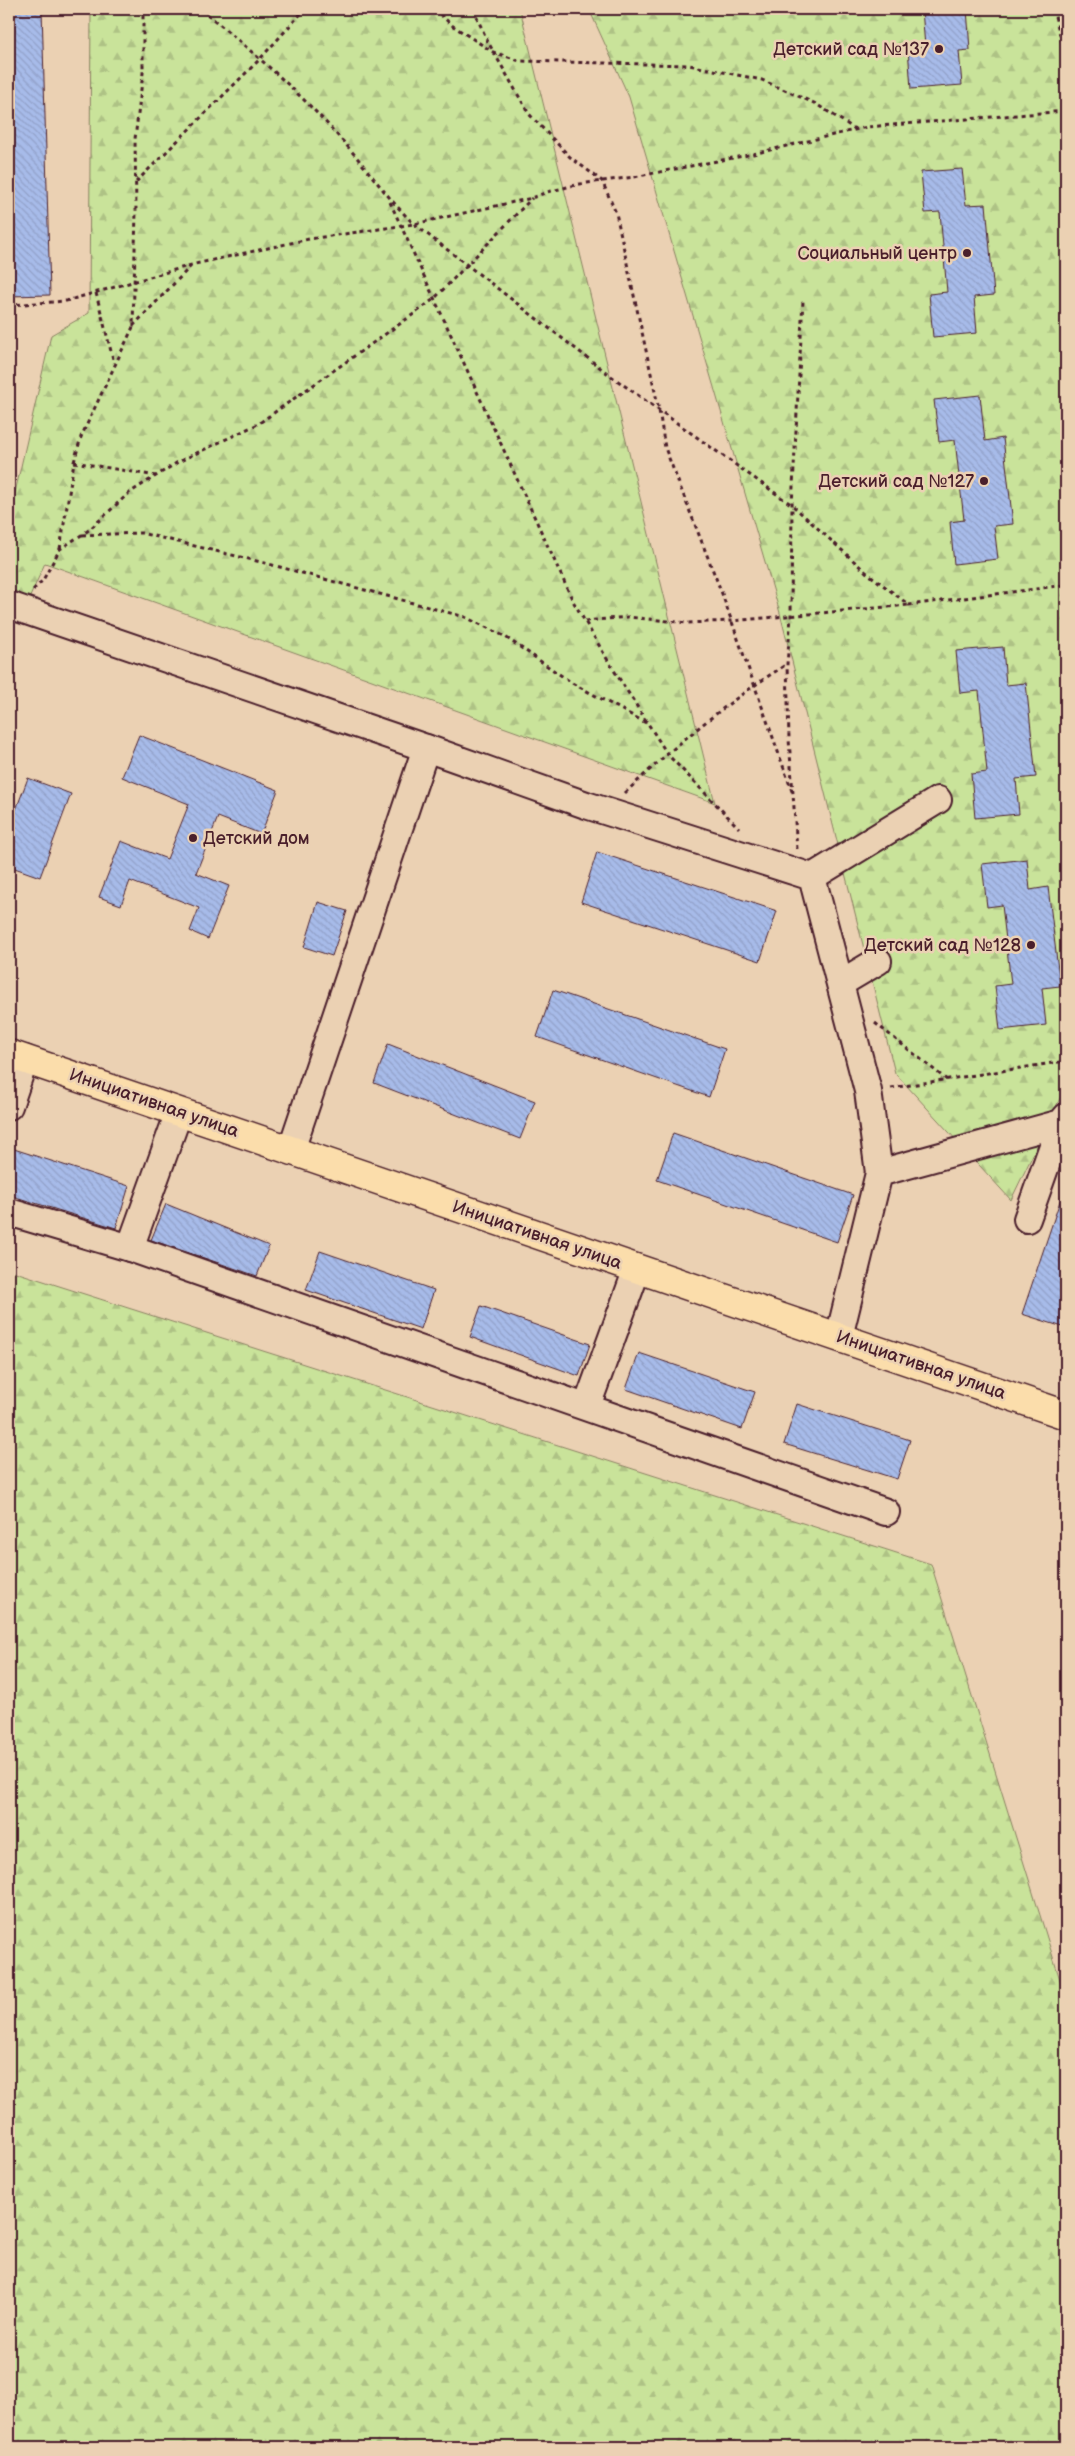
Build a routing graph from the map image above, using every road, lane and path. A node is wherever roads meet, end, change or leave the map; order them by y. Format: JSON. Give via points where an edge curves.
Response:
{"nodes":[{"id":1,"x":140,"y":9,"type":"edge"},
{"id":2,"x":201,"y":9,"type":"edge"},
{"id":3,"x":305,"y":9,"type":"edge"},
{"id":4,"x":434,"y":9,"type":"edge"},
{"id":5,"x":473,"y":9,"type":"edge"},
{"id":6,"x":1053,"y":9,"type":"edge"},
{"id":7,"x":493,"y":52,"type":"junction"},
{"id":8,"x":1066,"y":57,"type":"edge"},
{"id":9,"x":260,"y":59,"type":"junction"},
{"id":10,"x":1066,"y":111,"type":"edge"},
{"id":11,"x":856,"y":129,"type":"junction"},
{"id":12,"x":602,"y":181,"type":"junction"},
{"id":13,"x":135,"y":182,"type":"junction"},
{"id":14,"x":532,"y":198,"type":"junction"},
{"id":15,"x":389,"y":199,"type":"junction"},
{"id":16,"x":414,"y":224,"type":"junction"},
{"id":17,"x":400,"y":225,"type":"junction"},
{"id":18,"x":466,"y":264,"type":"junction"},
{"id":19,"x":192,"y":265,"type":"junction"},
{"id":20,"x":132,"y":283,"type":"junction"},
{"id":21,"x":96,"y":293,"type":"junction"},
{"id":22,"x":434,"y":298,"type":"junction"},
{"id":23,"x":803,"y":300,"type":"dead end"},
{"id":24,"x":9,"y":305,"type":"edge"},
{"id":25,"x":133,"y":327,"type":"junction"},
{"id":26,"x":115,"y":364,"type":"junction"},
{"id":27,"x":659,"y":410,"type":"junction"},
{"id":28,"x":74,"y":462,"type":"junction"},
{"id":29,"x":156,"y":476,"type":"junction"},
{"id":30,"x":792,"y":505,"type":"junction"},
{"id":31,"x":81,"y":535,"type":"junction"},
{"id":32,"x":60,"y":549,"type":"junction"},
{"id":33,"x":1066,"y":585,"type":"edge"},
{"id":34,"x":909,"y":605,"type":"junction"},
{"id":35,"x":12,"y":606,"type":"edge"},
{"id":36,"x":791,"y":617,"type":"junction"},
{"id":37,"x":584,"y":620,"type":"junction"},
{"id":38,"x":732,"y":621,"type":"junction"},
{"id":39,"x":787,"y":664,"type":"junction"},
{"id":40,"x":754,"y":684,"type":"junction"},
{"id":41,"x":649,"y":724,"type":"junction"},
{"id":42,"x":426,"y":748,"type":"junction"},
{"id":43,"x":668,"y":755,"type":"junction"},
{"id":44,"x":793,"y":794,"type":"junction"},
{"id":45,"x":938,"y":800,"type":"dead end"},
{"id":46,"x":620,"y":815,"type":"junction"},
{"id":47,"x":740,"y":828,"type":"dead end"},
{"id":48,"x":805,"y":875,"type":"junction"},
{"id":49,"x":878,"y":961,"type":"dead end"},
{"id":50,"x":843,"y":991,"type":"junction"},
{"id":51,"x":17,"y":1056,"type":"edge"},
{"id":52,"x":1066,"y":1061,"type":"edge"},
{"id":53,"x":947,"y":1080,"type":"junction"},
{"id":54,"x":868,"y":1091,"type":"junction"},
{"id":55,"x":9,"y":1106,"type":"edge"},
{"id":56,"x":179,"y":1112,"type":"junction"},
{"id":57,"x":1063,"y":1120,"type":"edge"},
{"id":58,"x":291,"y":1150,"type":"junction"},
{"id":59,"x":879,"y":1173,"type":"junction"},
{"id":60,"x":9,"y":1212,"type":"edge"},
{"id":61,"x":1028,"y":1219,"type":"dead end"},
{"id":62,"x":130,"y":1248,"type":"junction"},
{"id":63,"x":637,"y":1269,"type":"junction"},
{"id":64,"x":839,"y":1337,"type":"junction"},
{"id":65,"x":587,"y":1406,"type":"junction"},
{"id":66,"x":1066,"y":1415,"type":"edge"},
{"id":67,"x":886,"y":1512,"type":"dead end"}],
"edges":[{"from":1,"to":13,"type":"path","via":[[143,16],[143,73],[135,139]]},
{"from":2,"to":9,"type":"path"},
{"from":3,"to":9,"type":"path"},
{"from":4,"to":7,"type":"path","via":[[453,26]]},
{"from":5,"to":7,"type":"path"},
{"from":6,"to":8,"type":"path"},
{"from":7,"to":11,"type":"path","via":[[520,61],[688,65],[762,80],[816,104]]},
{"from":7,"to":12,"type":"path","via":[[529,114],[570,157]]},
{"from":9,"to":13,"type":"path"},
{"from":9,"to":15,"type":"path","via":[[338,136]]},
{"from":10,"to":11,"type":"path"},
{"from":11,"to":12,"type":"path","via":[[753,154]]},
{"from":12,"to":14,"type":"path"},
{"from":12,"to":27,"type":"path","via":[[616,213]]},
{"from":13,"to":20,"type":"path"},
{"from":14,"to":16,"type":"path"},
{"from":14,"to":18,"type":"path"},
{"from":15,"to":16,"type":"path"},
{"from":15,"to":17,"type":"path"},
{"from":16,"to":17,"type":"path"},
{"from":16,"to":18,"type":"path"},
{"from":17,"to":19,"type":"path","via":[[309,239]]},
{"from":17,"to":22,"type":"path"},
{"from":18,"to":22,"type":"path"},
{"from":18,"to":27,"type":"path"},
{"from":19,"to":20,"type":"path"},
{"from":19,"to":25,"type":"path"},
{"from":20,"to":21,"type":"path"},
{"from":20,"to":25,"type":"path"},
{"from":21,"to":24,"type":"path","via":[[66,301]]},
{"from":21,"to":26,"type":"path"},
{"from":22,"to":29,"type":"path","via":[[258,424]]},
{"from":22,"to":37,"type":"path"},
{"from":23,"to":30,"type":"path"},
{"from":25,"to":26,"type":"path"},
{"from":26,"to":28,"type":"path","via":[[81,437]]},
{"from":27,"to":30,"type":"path"},
{"from":27,"to":38,"type":"path","via":[[665,448]]},
{"from":28,"to":29,"type":"path"},
{"from":28,"to":32,"type":"path"},
{"from":29,"to":31,"type":"path","via":[[129,493]]},
{"from":30,"to":34,"type":"path","via":[[866,572]]},
{"from":30,"to":36,"type":"path"},
{"from":31,"to":32,"type":"path"},
{"from":31,"to":41,"type":"path","via":[[142,533],[465,617],[504,636],[572,683]]},
{"from":32,"to":35,"type":"path","via":[[43,580]]},
{"from":33,"to":34,"type":"path"},
{"from":34,"to":36,"type":"path"},
{"from":35,"to":42,"type":"lane"},
{"from":36,"to":38,"type":"path"},
{"from":36,"to":39,"type":"path"},
{"from":37,"to":38,"type":"path","via":[[628,617],[688,623]]},
{"from":37,"to":41,"type":"path"},
{"from":38,"to":40,"type":"path"},
{"from":39,"to":40,"type":"path"},
{"from":39,"to":44,"type":"path"},
{"from":40,"to":43,"type":"path"},
{"from":40,"to":44,"type":"path"},
{"from":41,"to":43,"type":"path"},
{"from":42,"to":46,"type":"lane"},
{"from":42,"to":58,"type":"lane"},
{"from":43,"to":46,"type":"path","via":[[624,793]]},
{"from":43,"to":47,"type":"path"},
{"from":44,"to":48,"type":"path"},
{"from":45,"to":48,"type":"lane"},
{"from":46,"to":48,"type":"lane"},
{"from":48,"to":50,"type":"lane"},
{"from":49,"to":50,"type":"lane"},
{"from":50,"to":53,"type":"path"},
{"from":50,"to":54,"type":"lane"},
{"from":51,"to":55,"type":"lane"},
{"from":51,"to":56,"type":"main road","name":"Инициативная улица"},
{"from":52,"to":53,"type":"path"},
{"from":53,"to":54,"type":"path"},
{"from":54,"to":59,"type":"lane"},
{"from":56,"to":58,"type":"main road","name":"Инициативная улица"},
{"from":56,"to":62,"type":"lane"},
{"from":57,"to":59,"type":"lane"},
{"from":57,"to":61,"type":"lane"},
{"from":58,"to":63,"type":"main road","name":"Инициативная улица"},
{"from":59,"to":64,"type":"lane"},
{"from":60,"to":62,"type":"lane"},
{"from":62,"to":65,"type":"lane"},
{"from":63,"to":64,"type":"main road","name":"Инициативная улица"},
{"from":63,"to":65,"type":"lane"},
{"from":64,"to":66,"type":"main road","name":"Инициативная улица"},
{"from":65,"to":67,"type":"lane"}]}
